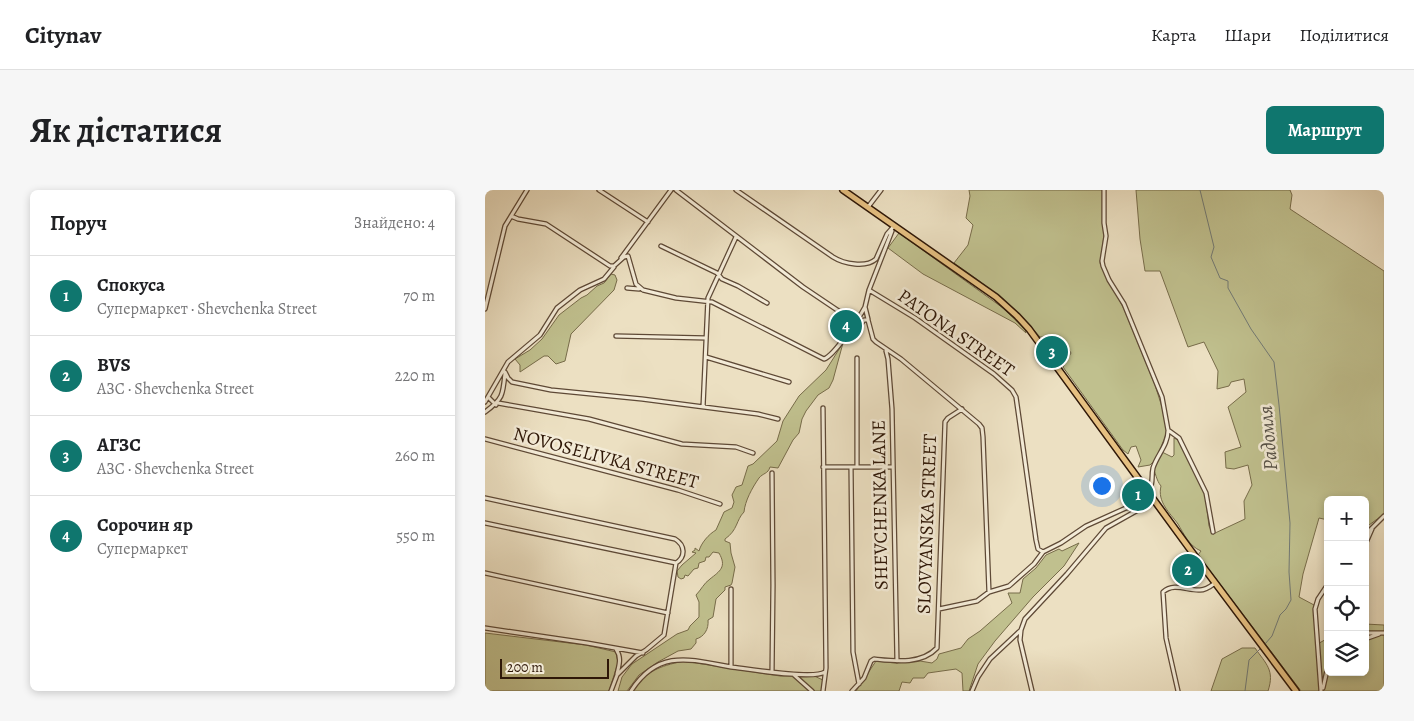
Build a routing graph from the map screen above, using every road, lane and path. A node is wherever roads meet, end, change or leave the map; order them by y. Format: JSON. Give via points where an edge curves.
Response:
{"nodes":[{"id":1,"x":527,"y":190,"type":"edge"},
{"id":2,"x":599,"y":190,"type":"edge"},
{"id":3,"x":671,"y":190,"type":"edge"},
{"id":4,"x":676,"y":190,"type":"edge"},
{"id":5,"x":736,"y":190,"type":"edge"},
{"id":6,"x":843,"y":190,"type":"edge"},
{"id":7,"x":881,"y":190,"type":"edge"},
{"id":8,"x":1105,"y":190,"type":"edge"},
{"id":9,"x":867,"y":207,"type":"junction"},
{"id":10,"x":511,"y":216,"type":"junction"},
{"id":11,"x":648,"y":222,"type":"junction"},
{"id":12,"x":898,"y":228,"type":"junction"},
{"id":13,"x":736,"y":236,"type":"junction"},
{"id":14,"x":661,"y":246,"type":"dead end"},
{"id":15,"x":614,"y":266,"type":"junction"},
{"id":16,"x":718,"y":276,"type":"junction"},
{"id":17,"x":627,"y":288,"type":"dead end"},
{"id":18,"x":640,"y":288,"type":"junction"},
{"id":19,"x":869,"y":290,"type":"junction"},
{"id":20,"x":708,"y":301,"type":"junction"},
{"id":21,"x":767,"y":304,"type":"dead end"},
{"id":22,"x":865,"y":307,"type":"junction"},
{"id":23,"x":485,"y":309,"type":"edge"},
{"id":24,"x":868,"y":320,"type":"junction"},
{"id":25,"x":855,"y":322,"type":"junction"},
{"id":26,"x":859,"y":327,"type":"junction"},
{"id":27,"x":616,"y":336,"type":"dead end"},
{"id":28,"x":706,"y":338,"type":"junction"},
{"id":29,"x":844,"y":338,"type":"junction"},
{"id":30,"x":885,"y":350,"type":"junction"},
{"id":31,"x":706,"y":356,"type":"junction"},
{"id":32,"x":857,"y":358,"type":"dead end"},
{"id":33,"x":506,"y":365,"type":"junction"},
{"id":34,"x":505,"y":372,"type":"junction"},
{"id":35,"x":789,"y":382,"type":"dead end"},
{"id":36,"x":489,"y":398,"type":"junction"},
{"id":37,"x":485,"y":402,"type":"edge"},
{"id":38,"x":497,"y":404,"type":"junction"},
{"id":39,"x":703,"y":407,"type":"junction"},
{"id":40,"x":823,"y":408,"type":"dead end"},
{"id":41,"x":962,"y":410,"type":"junction"},
{"id":42,"x":485,"y":412,"type":"edge"},
{"id":43,"x":778,"y":419,"type":"dead end"},
{"id":44,"x":1168,"y":430,"type":"junction"},
{"id":45,"x":485,"y":439,"type":"edge"},
{"id":46,"x":753,"y":454,"type":"dead end"},
{"id":47,"x":823,"y":467,"type":"junction"},
{"id":48,"x":857,"y":467,"type":"junction"},
{"id":49,"x":893,"y":467,"type":"junction"},
{"id":50,"x":851,"y":468,"type":"junction"},
{"id":51,"x":772,"y":473,"type":"dead end"},
{"id":52,"x":1148,"y":491,"type":"junction"},
{"id":53,"x":485,"y":498,"type":"edge"},
{"id":54,"x":1155,"y":500,"type":"junction"},
{"id":55,"x":720,"y":504,"type":"dead end"},
{"id":56,"x":1384,"y":516,"type":"edge"},
{"id":57,"x":485,"y":523,"type":"edge"},
{"id":58,"x":1374,"y":527,"type":"junction"},
{"id":59,"x":1369,"y":531,"type":"edge"},
{"id":60,"x":1213,"y":532,"type":"dead end"},
{"id":61,"x":1367,"y":541,"type":"edge"},
{"id":62,"x":1043,"y":552,"type":"junction"},
{"id":63,"x":676,"y":564,"type":"junction"},
{"id":64,"x":485,"y":573,"type":"edge"},
{"id":65,"x":1215,"y":583,"type":"junction"},
{"id":66,"x":1327,"y":586,"type":"edge"},
{"id":67,"x":731,"y":589,"type":"dead end"},
{"id":68,"x":989,"y":592,"type":"junction"},
{"id":69,"x":939,"y":609,"type":"junction"},
{"id":70,"x":668,"y":613,"type":"junction"},
{"id":71,"x":485,"y":628,"type":"edge"},
{"id":72,"x":1021,"y":630,"type":"junction"},
{"id":73,"x":1369,"y":633,"type":"edge"},
{"id":74,"x":1382,"y":633,"type":"edge"},
{"id":75,"x":1369,"y":638,"type":"edge"},
{"id":76,"x":616,"y":649,"type":"junction"},
{"id":77,"x":643,"y":653,"type":"junction"},
{"id":78,"x":897,"y":660,"type":"junction"},
{"id":79,"x":731,"y":667,"type":"junction"},
{"id":80,"x":826,"y":671,"type":"junction"},
{"id":81,"x":772,"y":672,"type":"junction"},
{"id":82,"x":792,"y":673,"type":"junction"},
{"id":83,"x":617,"y":675,"type":"junction"},
{"id":84,"x":1326,"y":676,"type":"edge"},
{"id":85,"x":859,"y":684,"type":"junction"},
{"id":86,"x":611,"y":691,"type":"edge"},
{"id":87,"x":631,"y":691,"type":"edge"},
{"id":88,"x":812,"y":691,"type":"edge"},
{"id":89,"x":823,"y":691,"type":"edge"},
{"id":90,"x":852,"y":691,"type":"edge"},
{"id":91,"x":972,"y":691,"type":"edge"},
{"id":92,"x":1032,"y":691,"type":"edge"},
{"id":93,"x":1178,"y":691,"type":"edge"},
{"id":94,"x":1296,"y":691,"type":"edge"},
{"id":95,"x":1322,"y":691,"type":"edge"}],
"edges":[{"from":1,"to":10,"type":"street"},
{"from":2,"to":11,"type":"street"},
{"from":3,"to":11,"type":"street"},
{"from":4,"to":13,"type":"street"},
{"from":5,"to":12,"type":"street","via":[[845,263],[874,261],[887,234]]},
{"from":6,"to":9,"type":"main road"},
{"from":7,"to":9,"type":"street"},
{"from":8,"to":44,"type":"street","via":[[1103,266],[1124,304],[1162,397]]},
{"from":9,"to":12,"type":"main road"},
{"from":10,"to":15,"type":"street","via":[[546,224]]},
{"from":10,"to":23,"type":"street","via":[[505,226]]},
{"from":11,"to":15,"type":"street"},
{"from":12,"to":19,"type":"street"},
{"from":12,"to":52,"type":"main road","via":[[1017,316]]},
{"from":13,"to":16,"type":"street"},
{"from":13,"to":25,"type":"street","via":[[809,292]]},
{"from":14,"to":16,"type":"street"},
{"from":15,"to":18,"type":"street","via":[[627,256]]},
{"from":15,"to":33,"type":"street","via":[[604,279],[580,290],[557,308],[540,334]]},
{"from":16,"to":20,"type":"street"},
{"from":16,"to":21,"type":"street"},
{"from":17,"to":18,"type":"street"},
{"from":18,"to":20,"type":"street","via":[[675,298]]},
{"from":19,"to":22,"type":"street"},
{"from":19,"to":62,"type":"street","name":"PATONA STREET","via":[[948,341],[1012,390],[1022,436],[1036,540],[1038,549]]},
{"from":20,"to":28,"type":"street"},
{"from":20,"to":29,"type":"street","via":[[824,359]]},
{"from":22,"to":24,"type":"street"},
{"from":22,"to":25,"type":"street"},
{"from":24,"to":26,"type":"street"},
{"from":24,"to":30,"type":"street","via":[[873,339]]},
{"from":25,"to":26,"type":"street"},
{"from":25,"to":29,"type":"street"},
{"from":26,"to":29,"type":"street"},
{"from":27,"to":28,"type":"street"},
{"from":28,"to":31,"type":"street"},
{"from":30,"to":41,"type":"street"},
{"from":30,"to":49,"type":"street","name":"SHEVCHENKA LANE","via":[[889,359]]},
{"from":31,"to":35,"type":"street"},
{"from":31,"to":39,"type":"street"},
{"from":32,"to":48,"type":"street"},
{"from":33,"to":34,"type":"street"},
{"from":33,"to":36,"type":"street"},
{"from":34,"to":38,"type":"street","via":[[503,394]]},
{"from":34,"to":39,"type":"street","via":[[512,382],[534,387]]},
{"from":36,"to":37,"type":"street"},
{"from":36,"to":38,"type":"street"},
{"from":38,"to":42,"type":"street"},
{"from":38,"to":46,"type":"street","via":[[589,419],[682,444],[736,447]]},
{"from":39,"to":43,"type":"street"},
{"from":40,"to":47,"type":"street"},
{"from":41,"to":68,"type":"street","via":[[982,428]]},
{"from":41,"to":69,"type":"street","name":"SLOVYANSKA STREET","via":[[945,422]]},
{"from":44,"to":52,"type":"street"},
{"from":44,"to":60,"type":"street","via":[[1179,438],[1206,493]]},
{"from":45,"to":55,"type":"street","name":"NOVOSELIVKA STREET"},
{"from":47,"to":50,"type":"street"},
{"from":47,"to":80,"type":"street"},
{"from":48,"to":49,"type":"street"},
{"from":48,"to":50,"type":"street"},
{"from":49,"to":78,"type":"street","name":"SHEVCHENKA LANE"},
{"from":50,"to":85,"type":"street","via":[[853,652]]},
{"from":51,"to":81,"type":"street"},
{"from":52,"to":54,"type":"main road"},
{"from":53,"to":63,"type":"street","via":[[675,539],[683,552]]},
{"from":54,"to":62,"type":"street","via":[[1126,508],[1086,526]]},
{"from":54,"to":65,"type":"main road"},
{"from":54,"to":72,"type":"street","via":[[1101,532],[1030,614]]},
{"from":56,"to":58,"type":"street"},
{"from":57,"to":63,"type":"street"},
{"from":58,"to":59,"type":"street"},
{"from":58,"to":61,"type":"street"},
{"from":62,"to":68,"type":"street","via":[[1012,584]]},
{"from":63,"to":70,"type":"street"},
{"from":64,"to":70,"type":"street"},
{"from":65,"to":93,"type":"street","via":[[1200,590],[1175,587],[1163,592],[1166,638]]},
{"from":65,"to":94,"type":"main road"},
{"from":66,"to":95,"type":"street","via":[[1318,598],[1315,610]]},
{"from":67,"to":79,"type":"street"},
{"from":68,"to":69,"type":"street","via":[[977,600]]},
{"from":69,"to":78,"type":"street","name":"SLOVYANSKA STREET","via":[[936,649],[919,658]]},
{"from":70,"to":77,"type":"street","via":[[664,635]]},
{"from":71,"to":76,"type":"street"},
{"from":72,"to":91,"type":"street","via":[[990,659]]},
{"from":72,"to":92,"type":"street","via":[[1020,640]]},
{"from":73,"to":74,"type":"street"},
{"from":74,"to":75,"type":"street"},
{"from":76,"to":77,"type":"street"},
{"from":76,"to":83,"type":"street","via":[[620,658]]},
{"from":77,"to":83,"type":"street","via":[[635,656]]},
{"from":78,"to":85,"type":"street","via":[[874,659]]},
{"from":79,"to":81,"type":"street"},
{"from":79,"to":87,"type":"street","via":[[668,660],[642,675]]},
{"from":80,"to":82,"type":"street","via":[[817,675]]},
{"from":80,"to":89,"type":"street"},
{"from":81,"to":82,"type":"street"},
{"from":82,"to":88,"type":"street"},
{"from":83,"to":86,"type":"street"},
{"from":84,"to":95,"type":"street"},
{"from":85,"to":90,"type":"street"}]}
